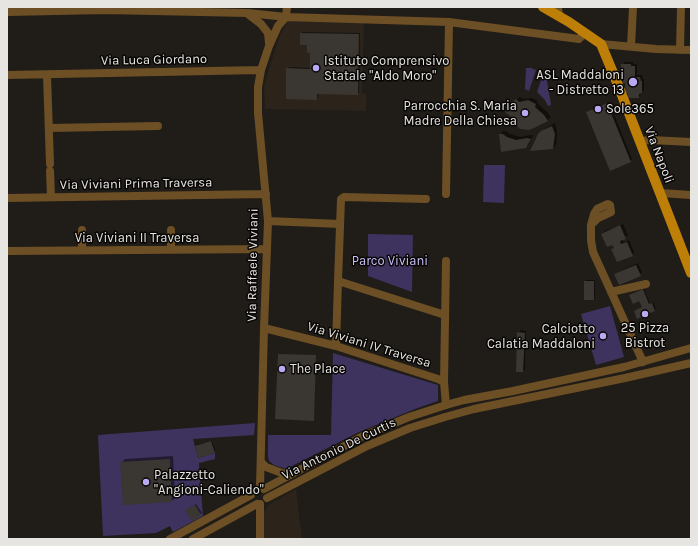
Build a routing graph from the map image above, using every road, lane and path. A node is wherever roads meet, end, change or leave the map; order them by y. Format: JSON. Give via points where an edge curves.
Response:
{"nodes":[{"id":1,"x":74,"y":7,"type":"edge"},
{"id":2,"x":140,"y":7,"type":"edge"},
{"id":3,"x":287,"y":7,"type":"edge"},
{"id":4,"x":543,"y":7,"type":"edge"},
{"id":5,"x":633,"y":7,"type":"edge"},
{"id":6,"x":681,"y":7,"type":"edge"},
{"id":7,"x":65,"y":11,"type":"junction"},
{"id":8,"x":152,"y":11,"type":"junction"},
{"id":9,"x":7,"y":12,"type":"edge"},
{"id":10,"x":558,"y":12,"type":"edge"},
{"id":11,"x":248,"y":13,"type":"junction"},
{"id":12,"x":286,"y":17,"type":"junction"},
{"id":13,"x":449,"y":22,"type":"junction"},
{"id":14,"x":569,"y":22,"type":"junction"},
{"id":15,"x":585,"y":33,"type":"junction"},
{"id":16,"x":565,"y":37,"type":"junction"},
{"id":17,"x":601,"y":44,"type":"junction"},
{"id":18,"x":269,"y":46,"type":"junction"},
{"id":19,"x":631,"y":46,"type":"junction"},
{"id":20,"x":680,"y":50,"type":"junction"},
{"id":21,"x":691,"y":50,"type":"edge"},
{"id":22,"x":261,"y":70,"type":"junction"},
{"id":23,"x":7,"y":75,"type":"edge"},
{"id":24,"x":47,"y":75,"type":"junction"},
{"id":25,"x":158,"y":126,"type":"dead end"},
{"id":26,"x":49,"y":128,"type":"junction"},
{"id":27,"x":640,"y":141,"type":"junction"},
{"id":28,"x":691,"y":142,"type":"edge"},
{"id":29,"x":660,"y":193,"type":"junction"},
{"id":30,"x":266,"y":194,"type":"junction"},
{"id":31,"x":446,"y":194,"type":"dead end"},
{"id":32,"x":691,"y":195,"type":"edge"},
{"id":33,"x":51,"y":197,"type":"junction"},
{"id":34,"x":7,"y":198,"type":"edge"},
{"id":35,"x":426,"y":199,"type":"dead end"},
{"id":36,"x":268,"y":221,"type":"junction"},
{"id":37,"x":340,"y":224,"type":"junction"},
{"id":38,"x":591,"y":225,"type":"dead end"},
{"id":39,"x":82,"y":230,"type":"dead end"},
{"id":40,"x":171,"y":230,"type":"dead end"},
{"id":41,"x":267,"y":248,"type":"junction"},
{"id":42,"x":171,"y":249,"type":"junction"},
{"id":43,"x":82,"y":250,"type":"junction"},
{"id":44,"x":7,"y":251,"type":"edge"},
{"id":45,"x":446,"y":261,"type":"dead end"},
{"id":46,"x":690,"y":267,"type":"edge"},
{"id":47,"x":338,"y":281,"type":"junction"},
{"id":48,"x":646,"y":284,"type":"dead end"},
{"id":49,"x":612,"y":292,"type":"junction"},
{"id":50,"x":445,"y":316,"type":"junction"},
{"id":51,"x":264,"y":328,"type":"junction"},
{"id":52,"x":336,"y":346,"type":"junction"},
{"id":53,"x":690,"y":347,"type":"edge"},
{"id":54,"x":643,"y":362,"type":"junction"},
{"id":55,"x":691,"y":363,"type":"edge"},
{"id":56,"x":444,"y":382,"type":"junction"},
{"id":57,"x":513,"y":391,"type":"junction"},
{"id":58,"x":515,"y":401,"type":"junction"},
{"id":59,"x":446,"y":405,"type":"junction"},
{"id":60,"x":261,"y":462,"type":"junction"},
{"id":61,"x":291,"y":474,"type":"junction"},
{"id":62,"x":262,"y":488,"type":"junction"},
{"id":63,"x":251,"y":495,"type":"junction"},
{"id":64,"x":267,"y":498,"type":"junction"},
{"id":65,"x":259,"y":504,"type":"junction"},
{"id":66,"x":170,"y":539,"type":"edge"},
{"id":67,"x":193,"y":539,"type":"edge"},
{"id":68,"x":260,"y":539,"type":"edge"}],
"edges":[{"from":1,"to":7,"type":"street"},
{"from":2,"to":8,"type":"street"},
{"from":3,"to":12,"type":"street","name":"Via Raffaele Viviani"},
{"from":4,"to":10,"type":"main road"},
{"from":5,"to":19,"type":"street"},
{"from":6,"to":20,"type":"street"},
{"from":7,"to":8,"type":"street"},
{"from":7,"to":9,"type":"street"},
{"from":8,"to":11,"type":"street"},
{"from":10,"to":14,"type":"main road"},
{"from":11,"to":12,"type":"street"},
{"from":11,"to":18,"type":"street","via":[[262,24],[268,33]]},
{"from":12,"to":13,"type":"street"},
{"from":12,"to":18,"type":"street","name":"Via Raffaele Viviani","via":[[278,26]]},
{"from":13,"to":16,"type":"street"},
{"from":13,"to":31,"type":"street"},
{"from":14,"to":15,"type":"main road"},
{"from":14,"to":16,"type":"street","via":[[571,28]]},
{"from":15,"to":16,"type":"street","via":[[579,39]]},
{"from":15,"to":17,"type":"main road"},
{"from":17,"to":19,"type":"street"},
{"from":17,"to":27,"type":"main road","name":"Via Napoli"},
{"from":18,"to":22,"type":"street","name":"Via Raffaele Viviani"},
{"from":19,"to":20,"type":"street"},
{"from":20,"to":21,"type":"street"},
{"from":22,"to":24,"type":"street","name":"Via Luca Giordano"},
{"from":22,"to":30,"type":"street","name":"Via Raffaele Viviani","via":[[258,113]]},
{"from":23,"to":24,"type":"street","name":"Via Luca Giordano"},
{"from":24,"to":26,"type":"street"},
{"from":25,"to":26,"type":"street"},
{"from":26,"to":33,"type":"street"},
{"from":27,"to":28,"type":"street"},
{"from":27,"to":29,"type":"main road","name":"Via Napoli"},
{"from":29,"to":32,"type":"street"},
{"from":29,"to":46,"type":"main road","name":"Via Napoli"},
{"from":30,"to":33,"type":"street","name":"Via Viviani Prima Traversa"},
{"from":30,"to":36,"type":"street","name":"Via Raffaele Viviani"},
{"from":33,"to":34,"type":"street","name":"Via Viviani Prima Traversa"},
{"from":35,"to":37,"type":"street","via":[[344,197],[340,199]]},
{"from":36,"to":37,"type":"street"},
{"from":36,"to":41,"type":"street","name":"Via Raffaele Viviani"},
{"from":37,"to":47,"type":"street"},
{"from":38,"to":49,"type":"street","via":[[593,252]]},
{"from":39,"to":43,"type":"street"},
{"from":40,"to":42,"type":"street"},
{"from":41,"to":42,"type":"street","name":"Via Viviani II Traversa"},
{"from":41,"to":51,"type":"street","name":"Via Raffaele Viviani"},
{"from":42,"to":43,"type":"street","name":"Via Viviani II Traversa"},
{"from":43,"to":44,"type":"street","name":"Via Viviani II Traversa"},
{"from":45,"to":50,"type":"street"},
{"from":47,"to":50,"type":"street"},
{"from":47,"to":52,"type":"street"},
{"from":48,"to":49,"type":"street"},
{"from":49,"to":54,"type":"street"},
{"from":50,"to":56,"type":"street"},
{"from":51,"to":52,"type":"street","name":"Via Viviani IV Traversa"},
{"from":51,"to":60,"type":"street","name":"Via Raffaele Viviani"},
{"from":52,"to":56,"type":"street","name":"Via Viviani IV Traversa"},
{"from":53,"to":54,"type":"street","name":"Via Antonio De Curtis"},
{"from":54,"to":57,"type":"street","name":"Via Antonio De Curtis"},
{"from":55,"to":58,"type":"street","name":"Via Antonio De Curtis"},
{"from":56,"to":59,"type":"street","name":"Via Viviani IV Traversa"},
{"from":57,"to":58,"type":"street"},
{"from":57,"to":59,"type":"street","name":"Via Antonio De Curtis"},
{"from":58,"to":64,"type":"street","name":"Via Antonio De Curtis","via":[[410,428],[357,451]]},
{"from":59,"to":61,"type":"street","name":"Via Antonio De Curtis","via":[[363,436]]},
{"from":60,"to":61,"type":"street","via":[[266,467]]},
{"from":60,"to":62,"type":"street","name":"Via Raffaele Viviani"},
{"from":61,"to":62,"type":"street","name":"Via Antonio De Curtis"},
{"from":62,"to":63,"type":"street","name":"Via Antonio De Curtis","via":[[254,489]]},
{"from":62,"to":64,"type":"street","via":[[267,493]]},
{"from":63,"to":65,"type":"street"},
{"from":63,"to":66,"type":"street","name":"Via Antonio De Curtis"},
{"from":64,"to":65,"type":"street","name":"Via Antonio De Curtis"},
{"from":65,"to":67,"type":"street","name":"Via Antonio De Curtis"},
{"from":65,"to":68,"type":"street"}]}
